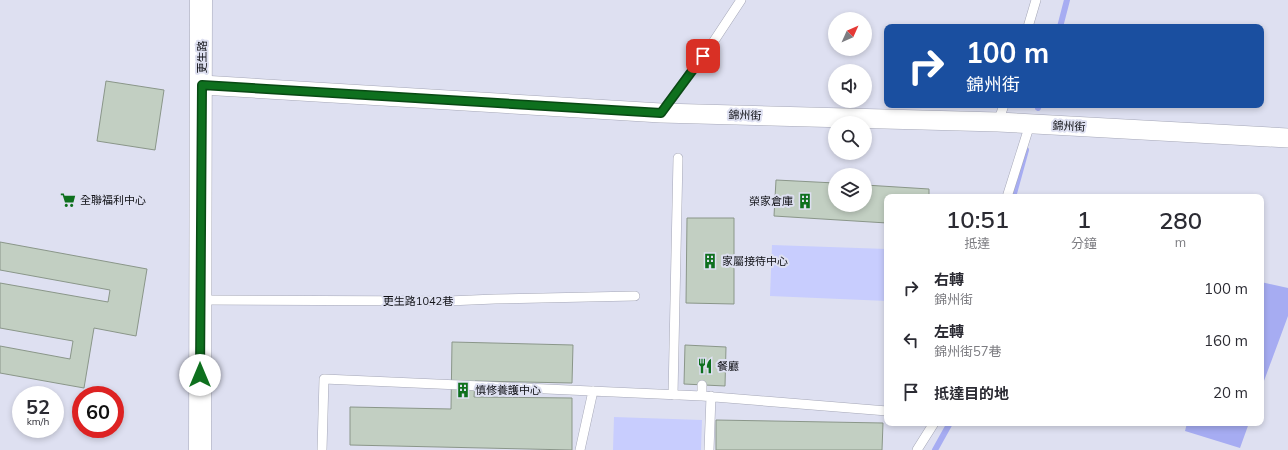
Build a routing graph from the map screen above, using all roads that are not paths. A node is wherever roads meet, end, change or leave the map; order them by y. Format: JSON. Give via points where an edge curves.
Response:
{"nodes":[{"id":1,"x":202,"y":0,"type":"edge"},
{"id":2,"x":741,"y":0,"type":"edge"},
{"id":3,"x":1036,"y":0,"type":"edge"},
{"id":4,"x":1029,"y":24,"type":"edge"},
{"id":5,"x":202,"y":85,"type":"junction"},
{"id":6,"x":661,"y":113,"type":"junction"},
{"id":7,"x":1001,"y":114,"type":"edge"},
{"id":8,"x":1030,"y":124,"type":"junction"},
{"id":9,"x":1288,"y":138,"type":"edge"},
{"id":10,"x":678,"y":158,"type":"dead end"},
{"id":11,"x":1008,"y":194,"type":"edge"},
{"id":12,"x":635,"y":296,"type":"dead end"},
{"id":13,"x":201,"y":300,"type":"junction"},
{"id":14,"x":702,"y":385,"type":"dead end"},
{"id":15,"x":593,"y":391,"type":"junction"},
{"id":16,"x":673,"y":395,"type":"junction"},
{"id":17,"x":707,"y":396,"type":"junction"},
{"id":18,"x":884,"y":411,"type":"edge"},
{"id":19,"x":932,"y":426,"type":"edge"},
{"id":20,"x":200,"y":450,"type":"edge"},
{"id":21,"x":322,"y":450,"type":"edge"},
{"id":22,"x":580,"y":450,"type":"edge"},
{"id":23,"x":709,"y":450,"type":"edge"},
{"id":24,"x":917,"y":450,"type":"edge"}],
"edges":[{"from":1,"to":5,"type":"main road","name":"更生路"},
{"from":2,"to":6,"type":"lane"},
{"from":3,"to":4,"type":"lane"},
{"from":5,"to":6,"type":"street","name":"錦州街"},
{"from":5,"to":13,"type":"main road","name":"更生路"},
{"from":6,"to":7,"type":"street","name":"錦州街"},
{"from":7,"to":8,"type":"street","name":"錦州街"},
{"from":8,"to":9,"type":"street","name":"錦州街"},
{"from":8,"to":11,"type":"lane"},
{"from":10,"to":16,"type":"lane"},
{"from":12,"to":13,"type":"lane","name":"更生路1042巷","via":[[448,301]]},
{"from":13,"to":20,"type":"main road","name":"更生路"},
{"from":14,"to":17,"type":"lane"},
{"from":15,"to":16,"type":"lane"},
{"from":15,"to":21,"type":"lane","via":[[324,379]]},
{"from":15,"to":22,"type":"lane"},
{"from":16,"to":17,"type":"lane"},
{"from":17,"to":18,"type":"lane"},
{"from":17,"to":23,"type":"lane"},
{"from":19,"to":24,"type":"lane"}]}
